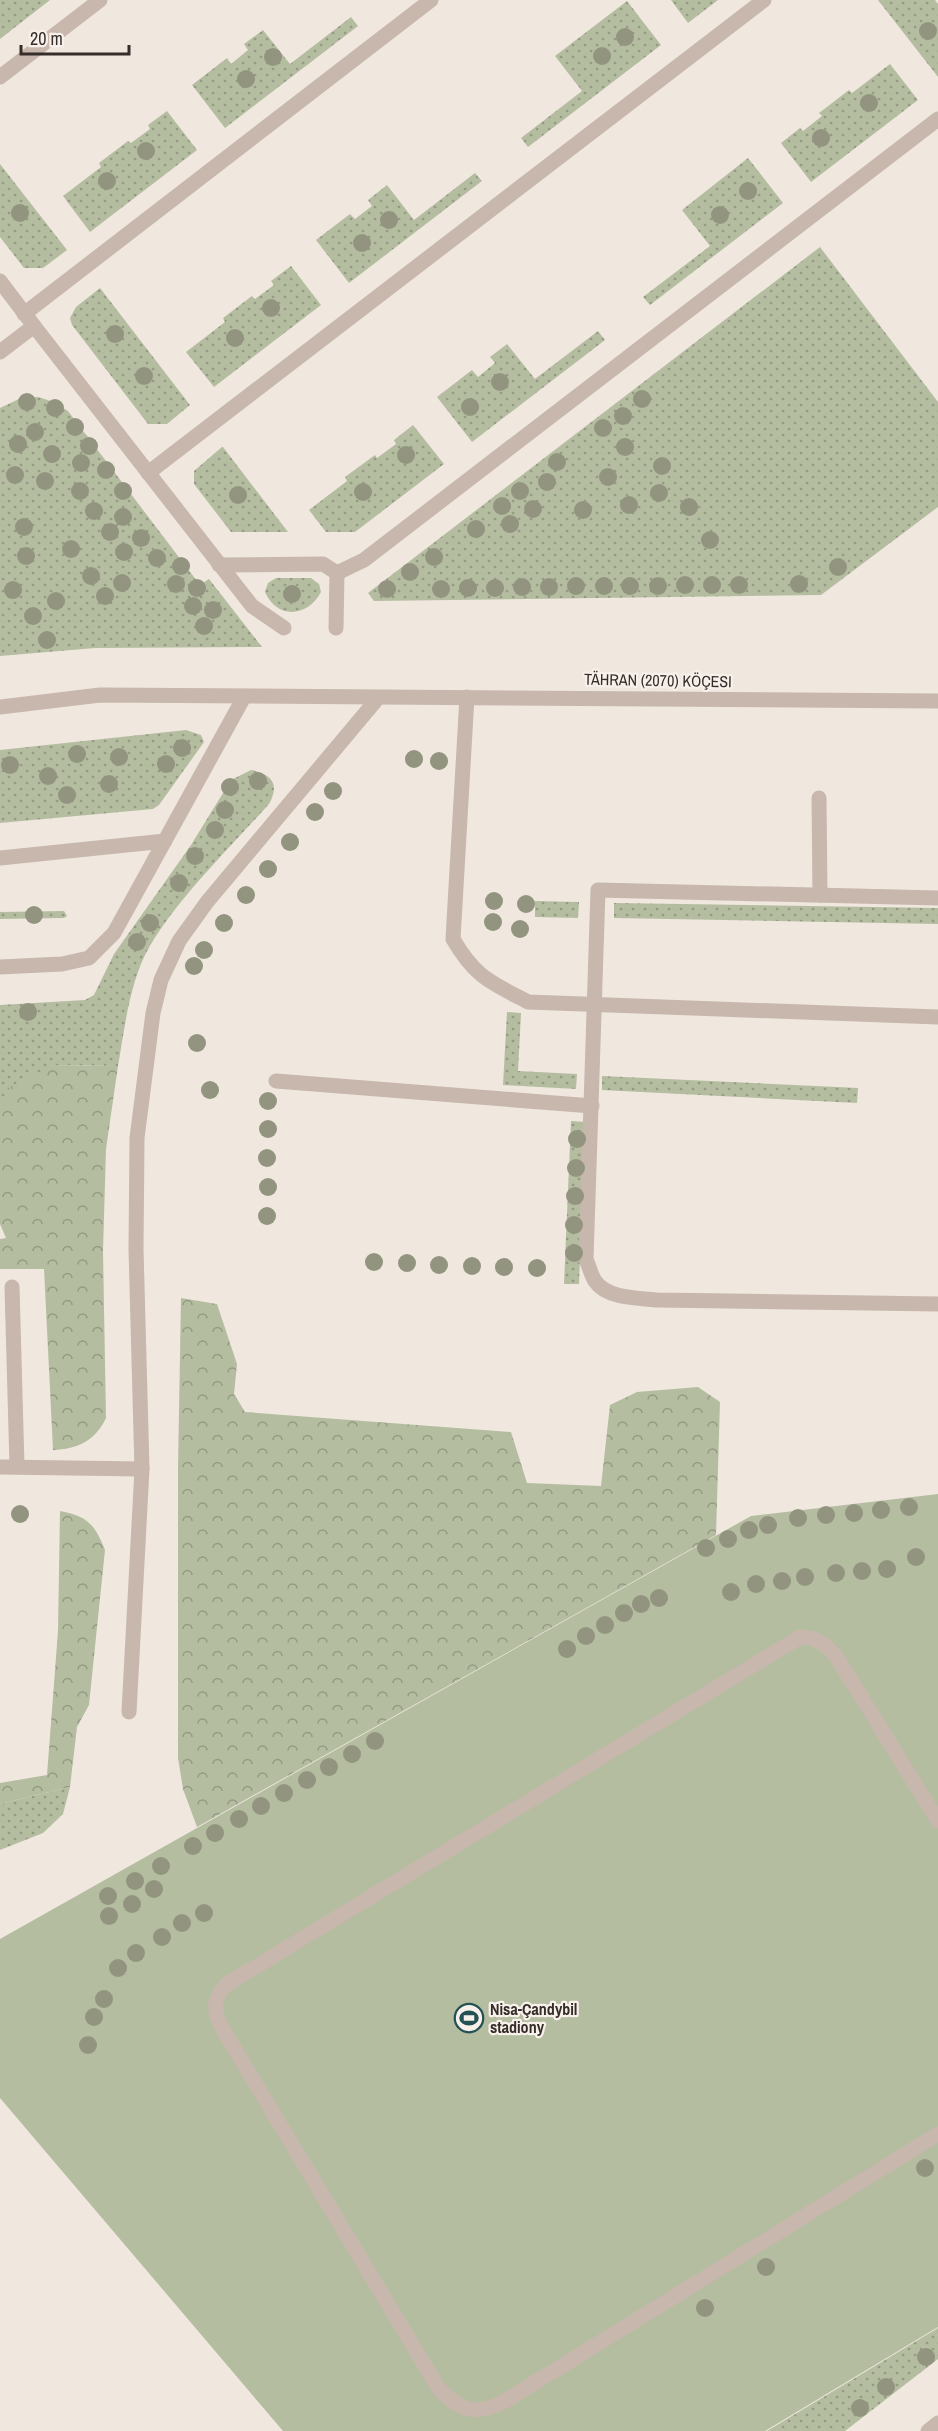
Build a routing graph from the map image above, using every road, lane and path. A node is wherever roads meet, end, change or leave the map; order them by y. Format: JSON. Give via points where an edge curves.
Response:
{"nodes":[{"id":1,"x":100,"y":0,"type":"edge"},
{"id":2,"x":431,"y":0,"type":"edge"},
{"id":3,"x":764,"y":0,"type":"edge"},
{"id":4,"x":0,"y":76,"type":"edge"},
{"id":5,"x":938,"y":120,"type":"edge"},
{"id":6,"x":0,"y":281,"type":"edge"},
{"id":7,"x":29,"y":320,"type":"junction"},
{"id":8,"x":0,"y":352,"type":"edge"},
{"id":9,"x":148,"y":473,"type":"junction"},
{"id":10,"x":219,"y":565,"type":"junction"},
{"id":11,"x":337,"y":573,"type":"junction"},
{"id":12,"x":284,"y":628,"type":"dead end"},
{"id":13,"x":336,"y":628,"type":"dead end"},
{"id":14,"x":244,"y":697,"type":"junction"},
{"id":15,"x":467,"y":697,"type":"junction"},
{"id":16,"x":378,"y":698,"type":"junction"},
{"id":17,"x":938,"y":701,"type":"edge"},
{"id":18,"x":0,"y":707,"type":"edge"},
{"id":19,"x":819,"y":798,"type":"dead end"},
{"id":20,"x":165,"y":841,"type":"junction"},
{"id":21,"x":0,"y":858,"type":"edge"},
{"id":22,"x":820,"y":895,"type":"junction"},
{"id":23,"x":938,"y":898,"type":"edge"},
{"id":24,"x":0,"y":967,"type":"edge"},
{"id":25,"x":594,"y":1004,"type":"junction"},
{"id":26,"x":938,"y":1017,"type":"edge"},
{"id":27,"x":276,"y":1081,"type":"dead end"},
{"id":28,"x":592,"y":1106,"type":"junction"},
{"id":29,"x":12,"y":1287,"type":"dead end"},
{"id":30,"x":938,"y":1304,"type":"edge"},
{"id":31,"x":17,"y":1466,"type":"junction"},
{"id":32,"x":0,"y":1467,"type":"edge"},
{"id":33,"x":142,"y":1469,"type":"junction"},
{"id":34,"x":129,"y":1712,"type":"dead end"},
{"id":35,"x":938,"y":1821,"type":"edge"},
{"id":36,"x":938,"y":2134,"type":"edge"},
{"id":37,"x":938,"y":2423,"type":"edge"},
{"id":38,"x":928,"y":2431,"type":"edge"}],
"edges":[{"from":1,"to":4,"type":"street"},
{"from":2,"to":7,"type":"street"},
{"from":3,"to":9,"type":"street"},
{"from":5,"to":11,"type":"street","via":[[364,560]]},
{"from":6,"to":7,"type":"street"},
{"from":7,"to":8,"type":"street"},
{"from":7,"to":9,"type":"street"},
{"from":9,"to":10,"type":"street"},
{"from":10,"to":11,"type":"street","via":[[323,564]]},
{"from":10,"to":12,"type":"street","via":[[252,606]]},
{"from":11,"to":13,"type":"street"},
{"from":14,"to":16,"type":"street","name":"TÄHRAN (2070) KÖÇESI"},
{"from":14,"to":18,"type":"street","name":"TÄHRAN (2070) KÖÇESI","via":[[100,696]]},
{"from":14,"to":20,"type":"street"},
{"from":15,"to":16,"type":"street","name":"TÄHRAN (2070) KÖÇESI"},
{"from":15,"to":17,"type":"street","name":"TÄHRAN (2070) KÖÇESI"},
{"from":15,"to":25,"type":"street","via":[[453,939],[467,963],[484,979],[528,1002]]},
{"from":16,"to":33,"type":"street","via":[[207,902],[179,941],[161,980],[137,1138],[135,1249]]},
{"from":19,"to":22,"type":"street"},
{"from":20,"to":21,"type":"street"},
{"from":20,"to":24,"type":"street","via":[[114,933],[89,958],[62,964]]},
{"from":22,"to":23,"type":"street"},
{"from":22,"to":25,"type":"street","via":[[598,890]]},
{"from":25,"to":26,"type":"street"},
{"from":25,"to":28,"type":"street"},
{"from":27,"to":28,"type":"street"},
{"from":28,"to":30,"type":"street","via":[[586,1259],[595,1282],[608,1292],[658,1300]]},
{"from":29,"to":31,"type":"street"},
{"from":31,"to":32,"type":"street"},
{"from":31,"to":33,"type":"street"},
{"from":33,"to":34,"type":"street"},
{"from":35,"to":36,"type":"street","via":[[836,1656],[812,1637],[800,1637],[227,1984],[214,2007],[225,2033],[439,2390],[453,2403],[470,2410],[489,2409],[505,2401]]},
{"from":37,"to":38,"type":"street"}]}
